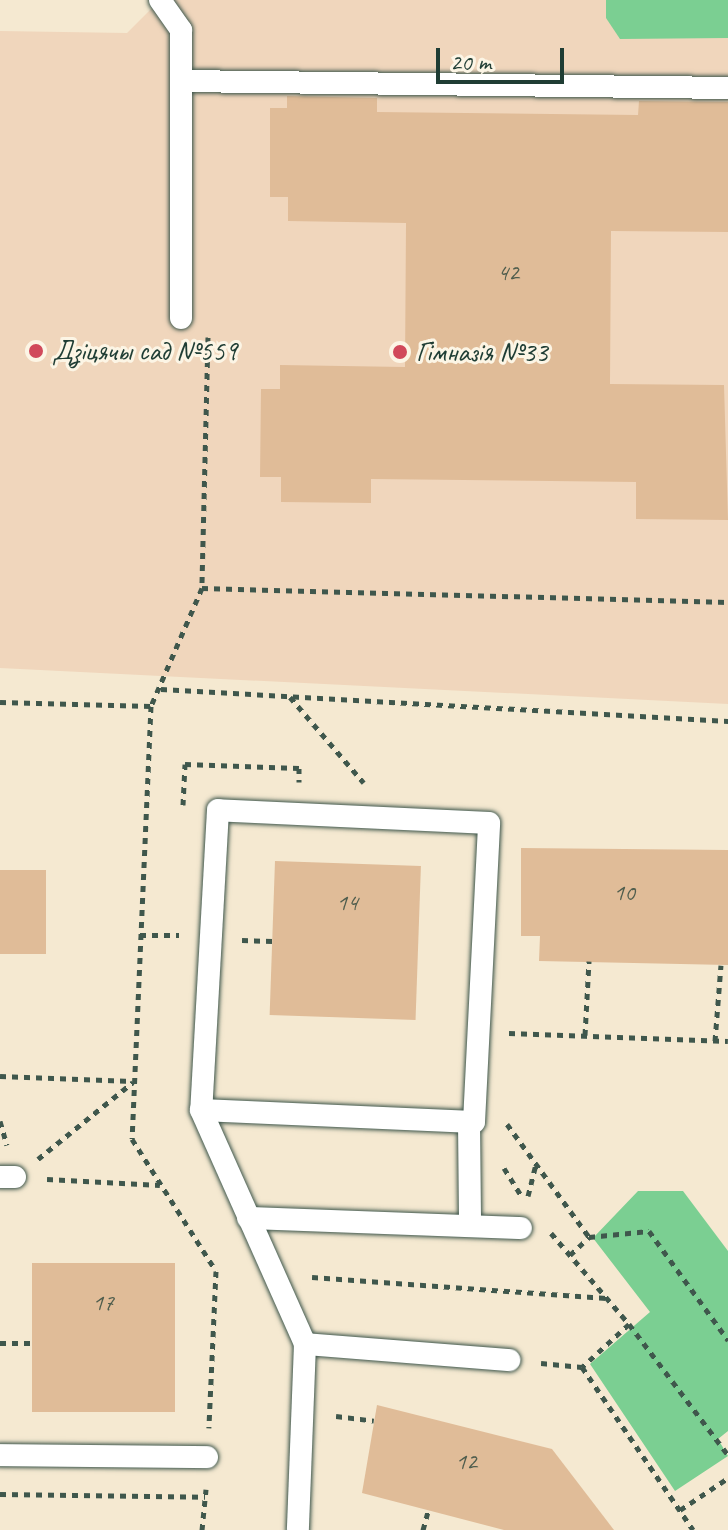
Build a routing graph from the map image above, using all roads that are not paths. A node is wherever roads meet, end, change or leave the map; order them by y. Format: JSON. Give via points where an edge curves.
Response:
{"nodes":[{"id":1,"x":160,"y":0,"type":"edge"},
{"id":2,"x":181,"y":81,"type":"junction"},
{"id":3,"x":728,"y":88,"type":"edge"},
{"id":4,"x":181,"y":318,"type":"dead end"},
{"id":5,"x":201,"y":1110,"type":"junction"},
{"id":6,"x":469,"y":1122,"type":"junction"},
{"id":7,"x":248,"y":1218,"type":"junction"},
{"id":8,"x":470,"y":1226,"type":"junction"},
{"id":9,"x":521,"y":1228,"type":"dead end"},
{"id":10,"x":305,"y":1344,"type":"junction"},
{"id":11,"x":509,"y":1360,"type":"road end"},
{"id":12,"x":0,"y":1455,"type":"edge"},
{"id":13,"x":207,"y":1457,"type":"road end"},
{"id":14,"x":298,"y":1530,"type":"edge"}],
"edges":[{"from":1,"to":2,"type":"lane","via":[[181,30]]},
{"from":2,"to":3,"type":"lane"},
{"from":2,"to":4,"type":"lane"},
{"from":5,"to":6,"type":"lane"},
{"from":5,"to":6,"type":"lane","via":[[218,810],[250,811],[489,823]]},
{"from":5,"to":7,"type":"lane"},
{"from":6,"to":8,"type":"lane"},
{"from":7,"to":8,"type":"lane"},
{"from":7,"to":10,"type":"lane"},
{"from":8,"to":9,"type":"lane"},
{"from":10,"to":11,"type":"lane"},
{"from":10,"to":14,"type":"lane"},
{"from":12,"to":13,"type":"lane"}]}
